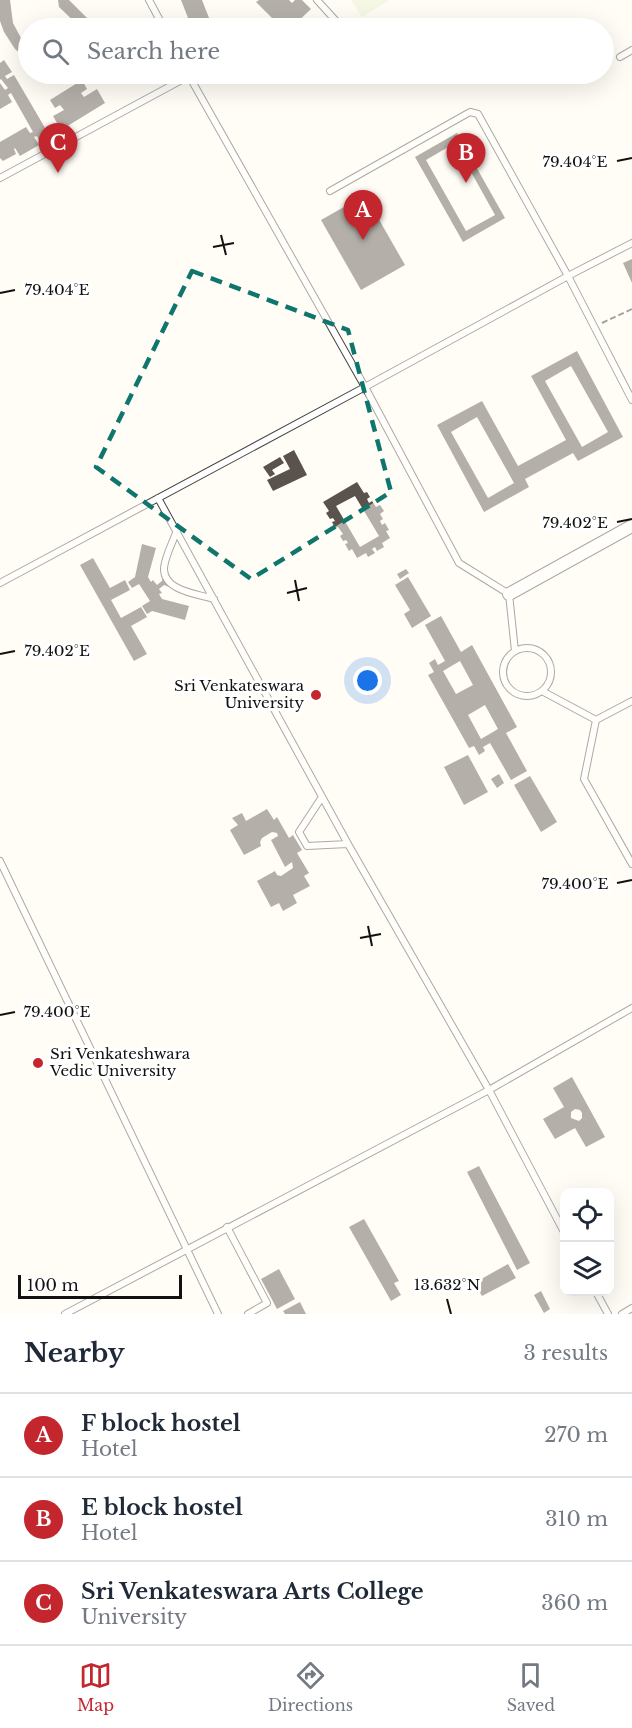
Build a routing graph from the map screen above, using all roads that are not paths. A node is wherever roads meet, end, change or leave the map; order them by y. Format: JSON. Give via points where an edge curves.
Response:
{"nodes":[{"id":1,"x":149,"y":0,"type":"edge"},
{"id":2,"x":317,"y":0,"type":"edge"},
{"id":3,"x":159,"y":18,"type":"edge"},
{"id":4,"x":333,"y":18,"type":"edge"},
{"id":5,"x":632,"y":50,"type":"edge"},
{"id":6,"x":620,"y":57,"type":"dead end"},
{"id":7,"x":171,"y":84,"type":"edge"},
{"id":8,"x":195,"y":84,"type":"edge"},
{"id":9,"x":0,"y":178,"type":"edge"},
{"id":10,"x":330,"y":191,"type":"dead end"},
{"id":11,"x":632,"y":243,"type":"edge"},
{"id":12,"x":568,"y":276,"type":"junction"},
{"id":13,"x":365,"y":387,"type":"junction"},
{"id":14,"x":632,"y":400,"type":"edge"},
{"id":15,"x":158,"y":498,"type":"junction"},
{"id":16,"x":632,"y":526,"type":"edge"},
{"id":17,"x":177,"y":531,"type":"junction"},
{"id":18,"x":0,"y":583,"type":"edge"},
{"id":19,"x":509,"y":594,"type":"junction"},
{"id":20,"x":214,"y":599,"type":"junction"},
{"id":21,"x":515,"y":651,"type":"junction"},
{"id":22,"x":542,"y":691,"type":"junction"},
{"id":23,"x":632,"y":701,"type":"edge"},
{"id":24,"x":596,"y":720,"type":"junction"},
{"id":25,"x":322,"y":797,"type":"junction"},
{"id":26,"x":348,"y":844,"type":"junction"},
{"id":27,"x":0,"y":861,"type":"edge"},
{"id":28,"x":632,"y":864,"type":"edge"},
{"id":29,"x":632,"y":1008,"type":"edge"},
{"id":30,"x":489,"y":1090,"type":"junction"},
{"id":31,"x":560,"y":1224,"type":"edge"},
{"id":32,"x":227,"y":1227,"type":"junction"},
{"id":33,"x":188,"y":1249,"type":"junction"},
{"id":34,"x":598,"y":1296,"type":"edge"},
{"id":35,"x":632,"y":1308,"type":"edge"},
{"id":36,"x":65,"y":1314,"type":"edge"},
{"id":37,"x":218,"y":1314,"type":"edge"},
{"id":38,"x":248,"y":1314,"type":"edge"},
{"id":39,"x":608,"y":1314,"type":"edge"},
{"id":40,"x":622,"y":1314,"type":"edge"}],
"edges":[{"from":1,"to":3,"type":"lane"},
{"from":2,"to":4,"type":"lane"},
{"from":5,"to":6,"type":"lane"},
{"from":7,"to":9,"type":"lane"},
{"from":8,"to":13,"type":"lane"},
{"from":10,"to":12,"type":"lane","via":[[475,112]]},
{"from":11,"to":12,"type":"lane"},
{"from":12,"to":13,"type":"lane"},
{"from":12,"to":14,"type":"lane"},
{"from":13,"to":15,"type":"lane"},
{"from":13,"to":19,"type":"lane","via":[[459,563]]},
{"from":15,"to":17,"type":"lane"},
{"from":15,"to":18,"type":"lane"},
{"from":16,"to":19,"type":"street"},
{"from":17,"to":20,"type":"lane"},
{"from":17,"to":20,"type":"lane","via":[[164,568],[168,580],[175,588]]},
{"from":19,"to":21,"type":"lane"},
{"from":20,"to":25,"type":"lane"},
{"from":21,"to":22,"type":"lane","via":[[530,648],[544,655],[551,670]]},
{"from":21,"to":22,"type":"lane","via":[[504,663],[503,679],[507,686],[519,696]]},
{"from":22,"to":24,"type":"lane"},
{"from":23,"to":24,"type":"lane"},
{"from":24,"to":28,"type":"lane","via":[[584,779]]},
{"from":25,"to":26,"type":"lane"},
{"from":25,"to":26,"type":"lane","via":[[299,832],[307,846]]},
{"from":26,"to":30,"type":"lane"},
{"from":27,"to":33,"type":"lane"},
{"from":29,"to":30,"type":"lane"},
{"from":30,"to":31,"type":"lane"},
{"from":30,"to":32,"type":"lane"},
{"from":32,"to":33,"type":"lane"},
{"from":32,"to":38,"type":"lane","via":[[267,1303]]},
{"from":33,"to":36,"type":"lane"},
{"from":33,"to":37,"type":"lane"},
{"from":34,"to":39,"type":"lane"},
{"from":35,"to":40,"type":"lane"}]}
